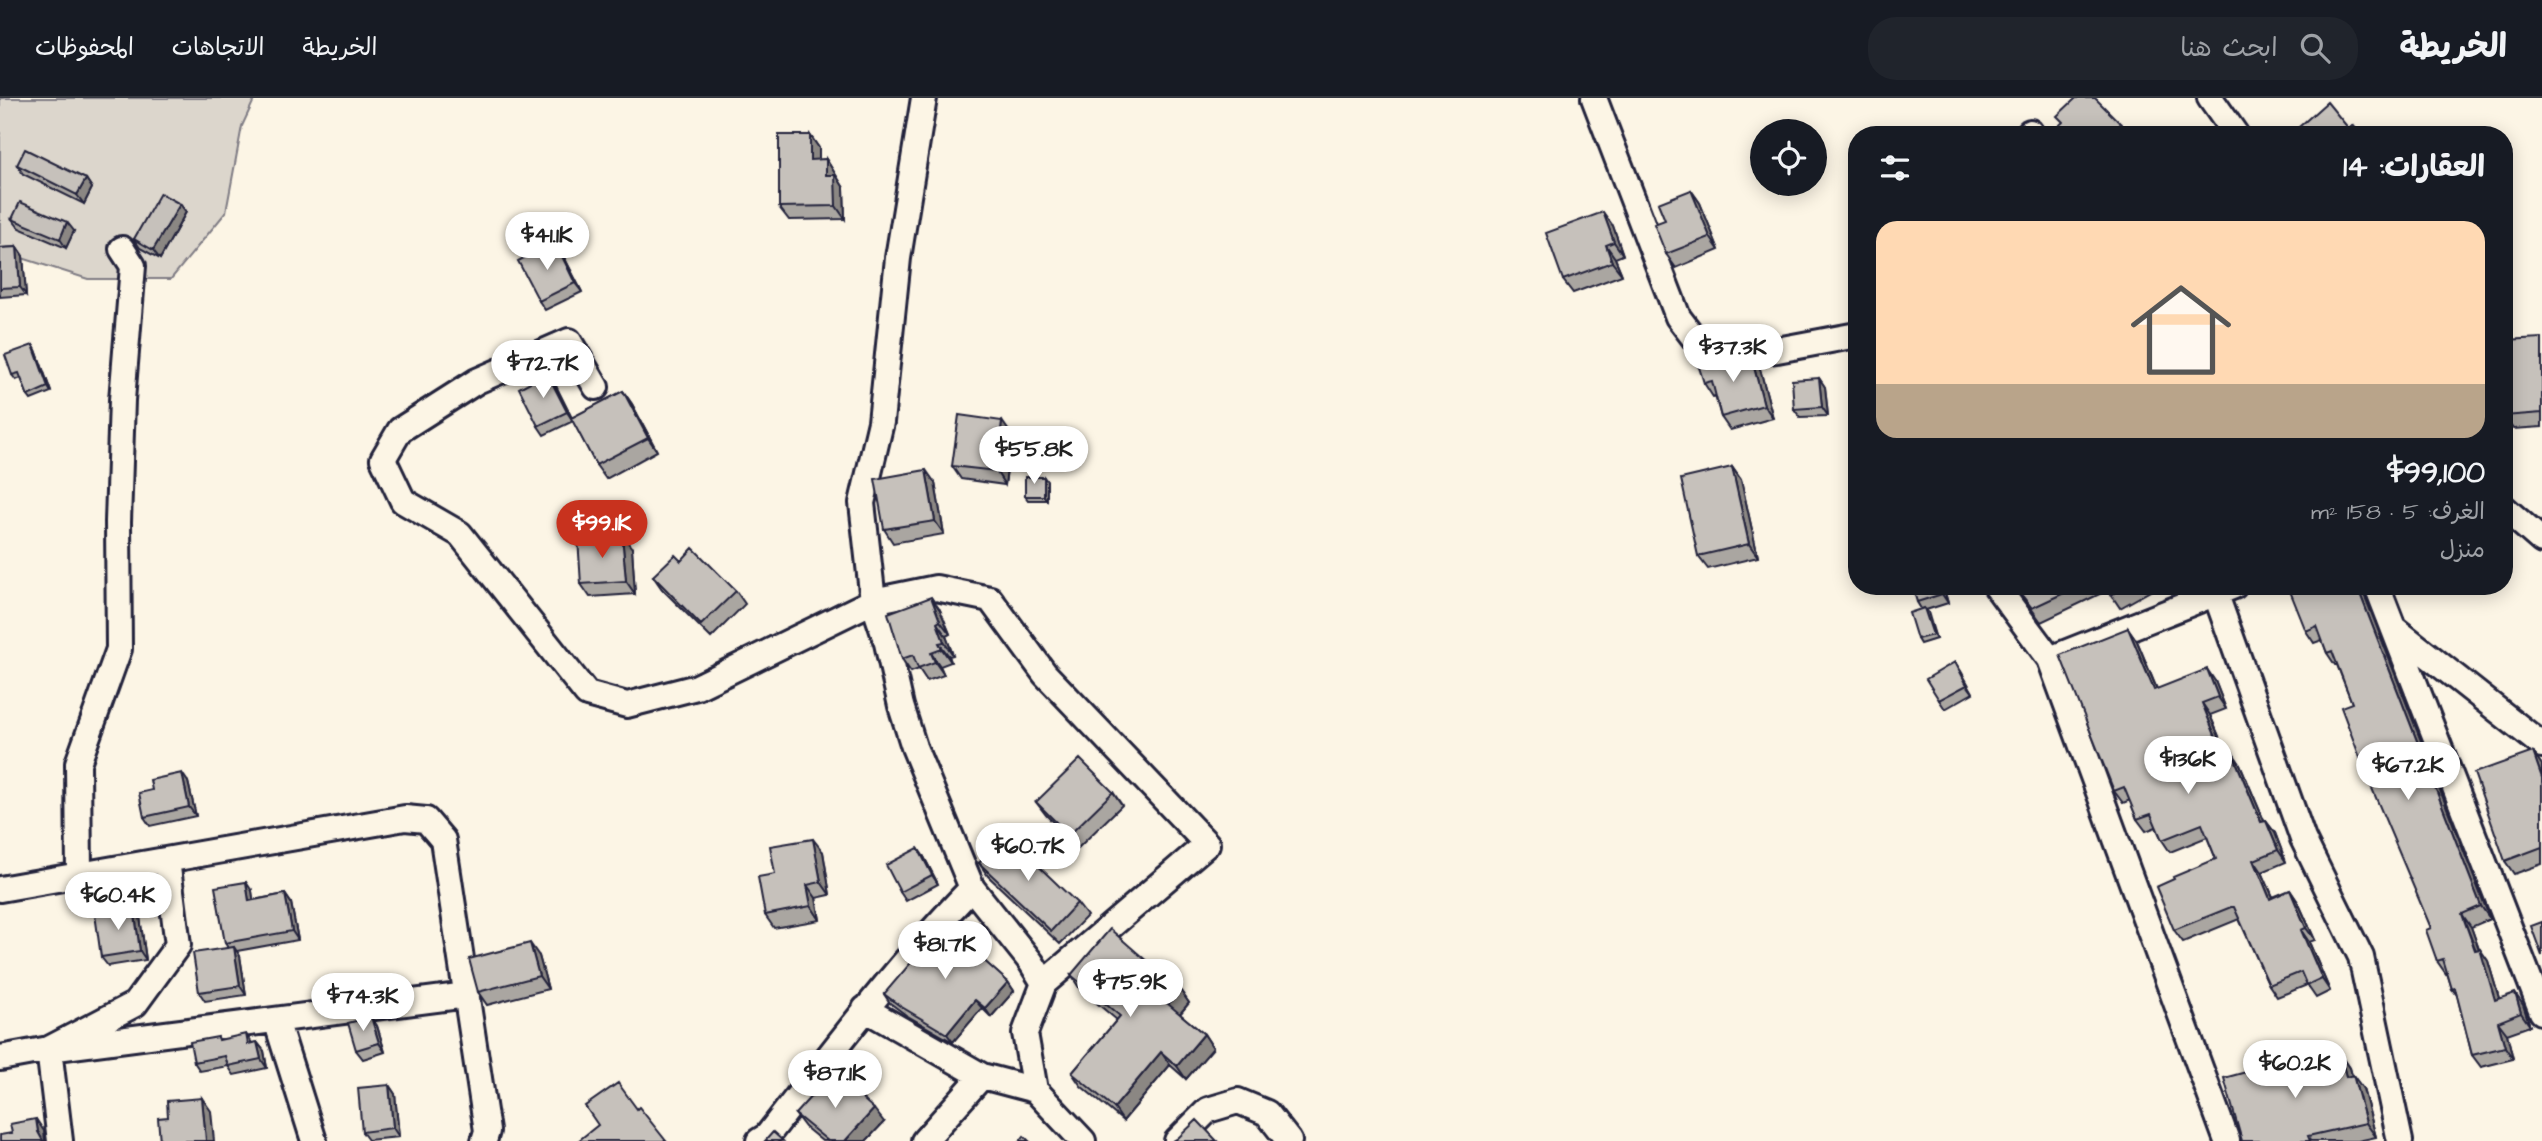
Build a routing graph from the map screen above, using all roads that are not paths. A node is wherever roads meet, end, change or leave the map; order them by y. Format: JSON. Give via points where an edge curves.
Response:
{"nodes":[{"id":1,"x":924,"y":98,"type":"edge"},
{"id":2,"x":1594,"y":98,"type":"edge"},
{"id":3,"x":2210,"y":98,"type":"edge"},
{"id":4,"x":2230,"y":126,"type":"edge"},
{"id":5,"x":122,"y":249,"type":"dead end"},
{"id":6,"x":1848,"y":337,"type":"edge"},
{"id":7,"x":596,"y":387,"type":"dead end"},
{"id":8,"x":2513,"y":516,"type":"edge"},
{"id":9,"x":2542,"y":541,"type":"edge"},
{"id":10,"x":2003,"y":595,"type":"edge"},
{"id":11,"x":2215,"y":595,"type":"edge"},
{"id":12,"x":2226,"y":595,"type":"edge"},
{"id":13,"x":2381,"y":595,"type":"edge"},
{"id":14,"x":873,"y":601,"type":"junction"},
{"id":15,"x":2395,"y":629,"type":"junction"},
{"id":16,"x":2050,"y":659,"type":"junction"},
{"id":17,"x":2542,"y":745,"type":"edge"},
{"id":18,"x":167,"y":860,"type":"junction"},
{"id":19,"x":79,"y":875,"type":"junction"},
{"id":20,"x":972,"y":888,"type":"junction"},
{"id":21,"x":0,"y":889,"type":"edge"},
{"id":22,"x":1044,"y":983,"type":"junction"},
{"id":23,"x":467,"y":995,"type":"junction"},
{"id":24,"x":865,"y":1009,"type":"junction"},
{"id":25,"x":2542,"y":1012,"type":"edge"},
{"id":26,"x":276,"y":1020,"type":"junction"},
{"id":27,"x":49,"y":1049,"type":"junction"},
{"id":28,"x":0,"y":1058,"type":"edge"},
{"id":29,"x":982,"y":1076,"type":"junction"},
{"id":30,"x":1035,"y":1090,"type":"junction"},
{"id":31,"x":60,"y":1141,"type":"edge"},
{"id":32,"x":314,"y":1141,"type":"edge"},
{"id":33,"x":484,"y":1141,"type":"edge"},
{"id":34,"x":759,"y":1141,"type":"edge"},
{"id":35,"x":925,"y":1141,"type":"edge"},
{"id":36,"x":1083,"y":1141,"type":"edge"},
{"id":37,"x":1177,"y":1141,"type":"edge"},
{"id":38,"x":1289,"y":1141,"type":"edge"},
{"id":39,"x":2227,"y":1141,"type":"edge"},
{"id":40,"x":2400,"y":1141,"type":"edge"}],
"edges":[{"from":1,"to":14,"type":"street","via":[[898,258],[881,422],[862,503]]},
{"from":2,"to":6,"type":"street","via":[[1678,317],[1710,359]]},
{"from":3,"to":4,"type":"street"},
{"from":5,"to":19,"type":"street","via":[[133,267],[121,414],[119,649],[78,763]]},
{"from":7,"to":14,"type":"street","via":[[569,341],[477,381],[400,430],[383,459],[403,501],[460,534],[587,694],[627,705],[697,687]]},
{"from":8,"to":9,"type":"street"},
{"from":10,"to":16,"type":"street"},
{"from":11,"to":16,"type":"street"},
{"from":12,"to":40,"type":"street","via":[[2303,839],[2361,957]]},
{"from":13,"to":15,"type":"street"},
{"from":14,"to":20,"type":"street","via":[[914,747]]},
{"from":14,"to":22,"type":"street","via":[[936,588],[990,599],[1045,674],[1207,844]]},
{"from":15,"to":17,"type":"street"},
{"from":15,"to":25,"type":"street"},
{"from":16,"to":39,"type":"street"},
{"from":18,"to":19,"type":"street"},
{"from":18,"to":23,"type":"street","via":[[405,818],[426,820],[443,840]]},
{"from":18,"to":27,"type":"street","via":[[178,945],[135,1004]]},
{"from":19,"to":21,"type":"street"},
{"from":20,"to":22,"type":"street"},
{"from":20,"to":24,"type":"street"},
{"from":22,"to":30,"type":"street","via":[[1025,1033]]},
{"from":23,"to":26,"type":"street"},
{"from":23,"to":33,"type":"street","via":[[487,1131]]},
{"from":24,"to":29,"type":"street"},
{"from":24,"to":34,"type":"street"},
{"from":26,"to":27,"type":"street"},
{"from":26,"to":32,"type":"street"},
{"from":27,"to":28,"type":"street"},
{"from":27,"to":31,"type":"street"},
{"from":29,"to":30,"type":"street"},
{"from":29,"to":35,"type":"street"},
{"from":30,"to":36,"type":"street"},
{"from":37,"to":38,"type":"street","via":[[1208,1110],[1238,1101],[1268,1112]]}]}
